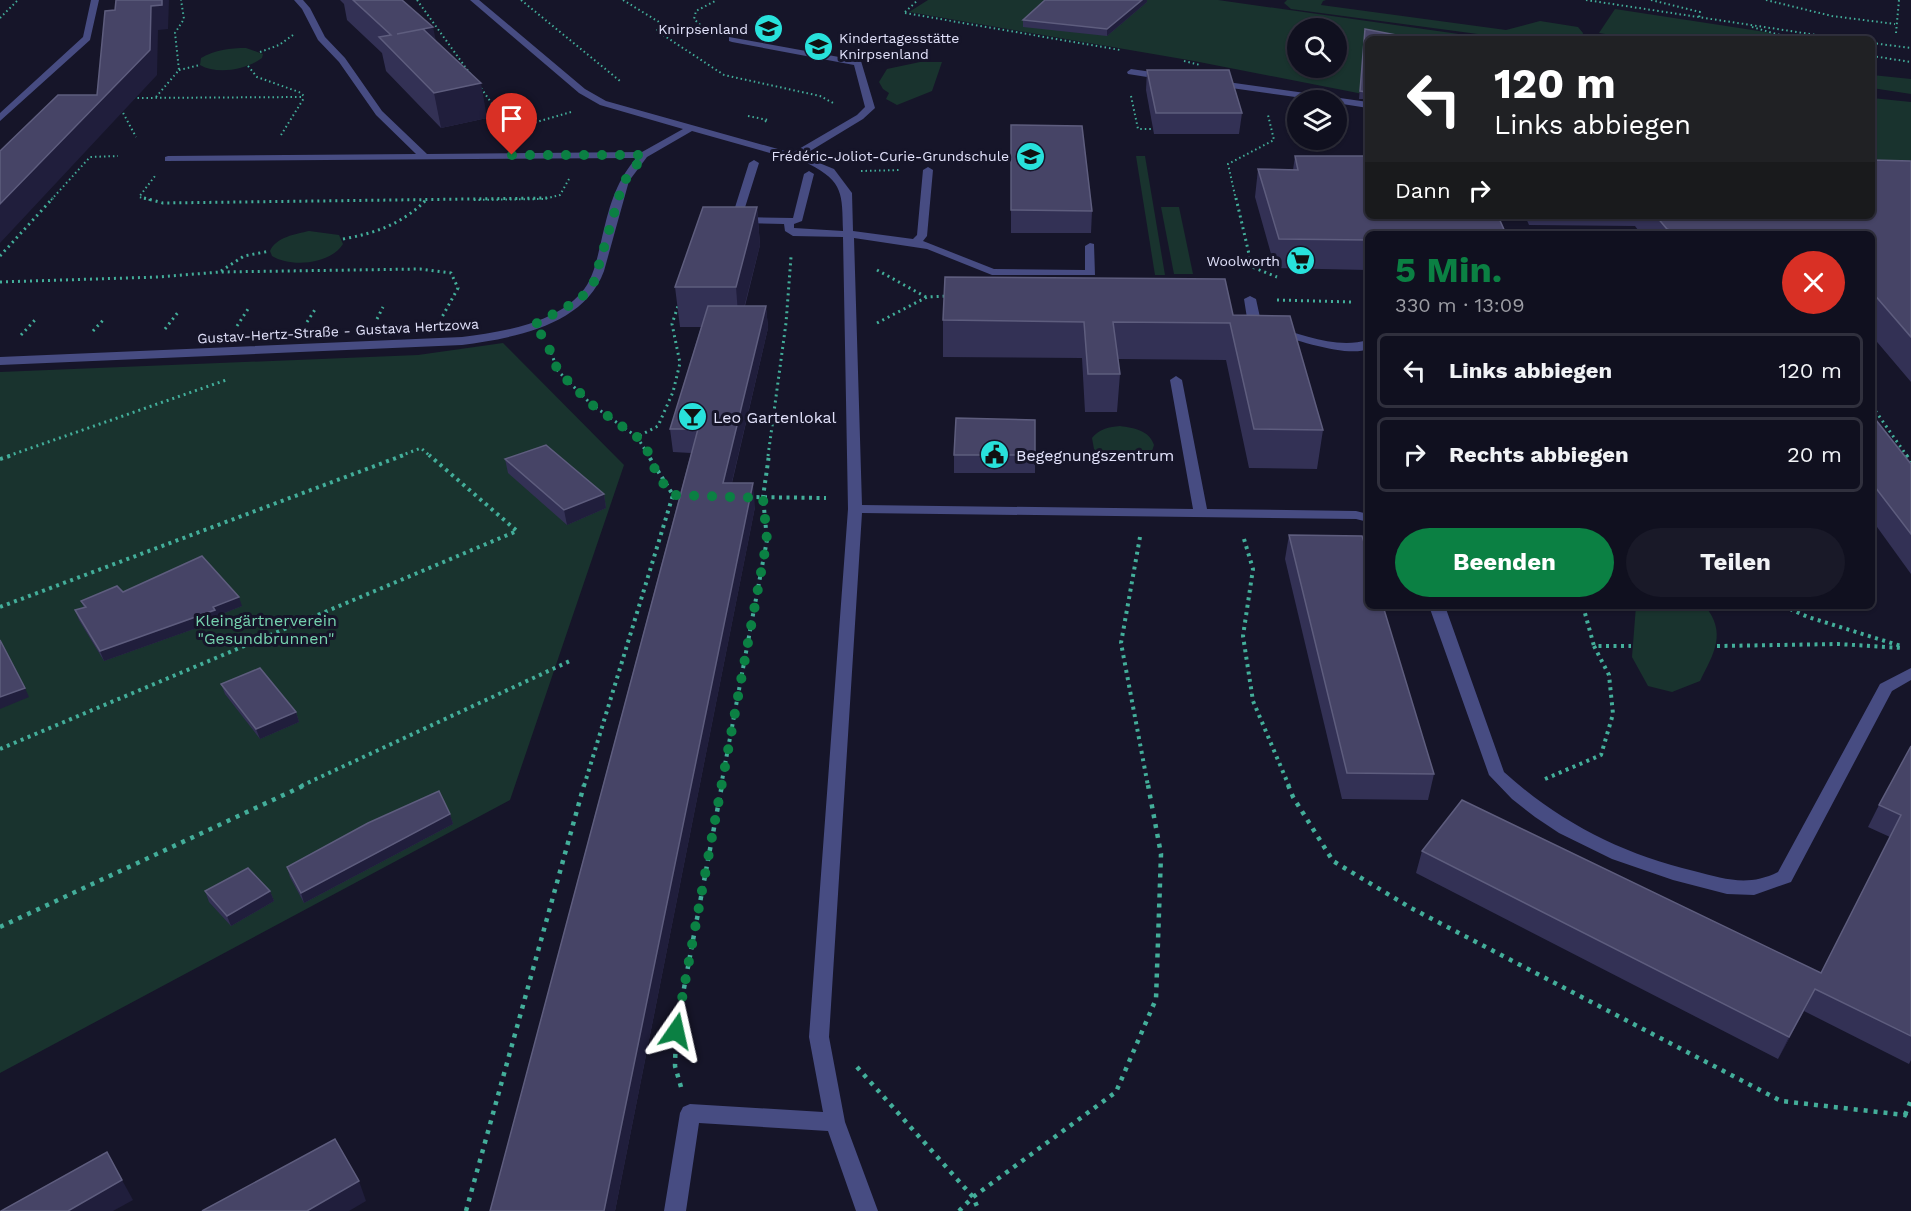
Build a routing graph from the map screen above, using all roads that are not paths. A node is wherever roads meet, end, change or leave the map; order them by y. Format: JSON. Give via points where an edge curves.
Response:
{"nodes":[{"id":1,"x":95,"y":0,"type":"edge"},
{"id":2,"x":298,"y":0,"type":"edge"},
{"id":3,"x":474,"y":0,"type":"edge"},
{"id":4,"x":732,"y":39,"type":"road end"},
{"id":5,"x":1134,"y":73,"type":"road end"},
{"id":6,"x":1171,"y":78,"type":"edge"},
{"id":7,"x":1204,"y":82,"type":"edge"},
{"id":8,"x":1287,"y":94,"type":"edge"},
{"id":9,"x":1347,"y":103,"type":"edge"},
{"id":10,"x":1365,"y":105,"type":"edge"},
{"id":11,"x":0,"y":118,"type":"edge"},
{"id":12,"x":691,"y":128,"type":"junction"},
{"id":13,"x":423,"y":155,"type":"junction"},
{"id":14,"x":644,"y":155,"type":"junction"},
{"id":15,"x":793,"y":157,"type":"junction"},
{"id":16,"x":168,"y":159,"type":"road end"},
{"id":17,"x":754,"y":163,"type":"dead end"},
{"id":18,"x":928,"y":170,"type":"road end"},
{"id":19,"x":809,"y":174,"type":"dead end"},
{"id":20,"x":789,"y":221,"type":"junction"},
{"id":21,"x":849,"y":234,"type":"junction"},
{"id":22,"x":916,"y":243,"type":"junction"},
{"id":23,"x":1089,"y":246,"type":"dead end"},
{"id":24,"x":1250,"y":299,"type":"road end"},
{"id":25,"x":1365,"y":346,"type":"edge"},
{"id":26,"x":0,"y":361,"type":"edge"},
{"id":27,"x":1176,"y":380,"type":"dead end"},
{"id":28,"x":855,"y":509,"type":"junction"},
{"id":29,"x":1201,"y":513,"type":"junction"},
{"id":30,"x":1365,"y":517,"type":"edge"},
{"id":31,"x":1438,"y":609,"type":"edge"},
{"id":32,"x":1911,"y":674,"type":"edge"},
{"id":33,"x":835,"y":1122,"type":"junction"},
{"id":34,"x":675,"y":1211,"type":"edge"},
{"id":35,"x":867,"y":1211,"type":"edge"}],
"edges":[{"from":1,"to":11,"type":"street","via":[[87,38]]},
{"from":2,"to":13,"type":"street","via":[[380,113]]},
{"from":3,"to":12,"type":"street","via":[[582,91],[603,103]]},
{"from":4,"to":15,"type":"street","via":[[858,63],[870,108]]},
{"from":5,"to":6,"type":"street"},
{"from":7,"to":8,"type":"street"},
{"from":9,"to":10,"type":"street"},
{"from":12,"to":14,"type":"street","name":"Gustav-Hertz-Straße - Gustava Hertzowa"},
{"from":12,"to":15,"type":"street"},
{"from":13,"to":14,"type":"street","name":"Gustav-Hertz-Straße - Gustava Hertzowa"},
{"from":13,"to":16,"type":"street","name":"Gustav-Hertz-Straße - Gustava Hertzowa"},
{"from":14,"to":26,"type":"street","name":"Gustav-Hertz-Straße - Gustava Hertzowa","via":[[623,183],[593,285],[579,300],[532,326],[497,337],[429,343]]},
{"from":15,"to":21,"type":"street","via":[[830,171],[847,193]]},
{"from":17,"to":20,"type":"street","via":[[736,220]]},
{"from":18,"to":22,"type":"street","via":[[922,236]]},
{"from":19,"to":20,"type":"street","via":[[797,221]]},
{"from":20,"to":21,"type":"street","via":[[793,233]]},
{"from":21,"to":22,"type":"street"},
{"from":21,"to":28,"type":"street"},
{"from":22,"to":23,"type":"street","via":[[992,272],[1022,274],[1091,273]]},
{"from":24,"to":25,"type":"street","via":[[1257,324],[1326,344]]},
{"from":27,"to":29,"type":"street"},
{"from":28,"to":29,"type":"street"},
{"from":28,"to":33,"type":"street","via":[[819,1037]]},
{"from":29,"to":30,"type":"street"},
{"from":31,"to":32,"type":"street","via":[[1497,775],[1514,792],[1553,820],[1637,863],[1740,889],[1767,886],[1785,877],[1886,688]]},
{"from":33,"to":34,"type":"street","via":[[690,1113]]},
{"from":33,"to":35,"type":"street"}]}
